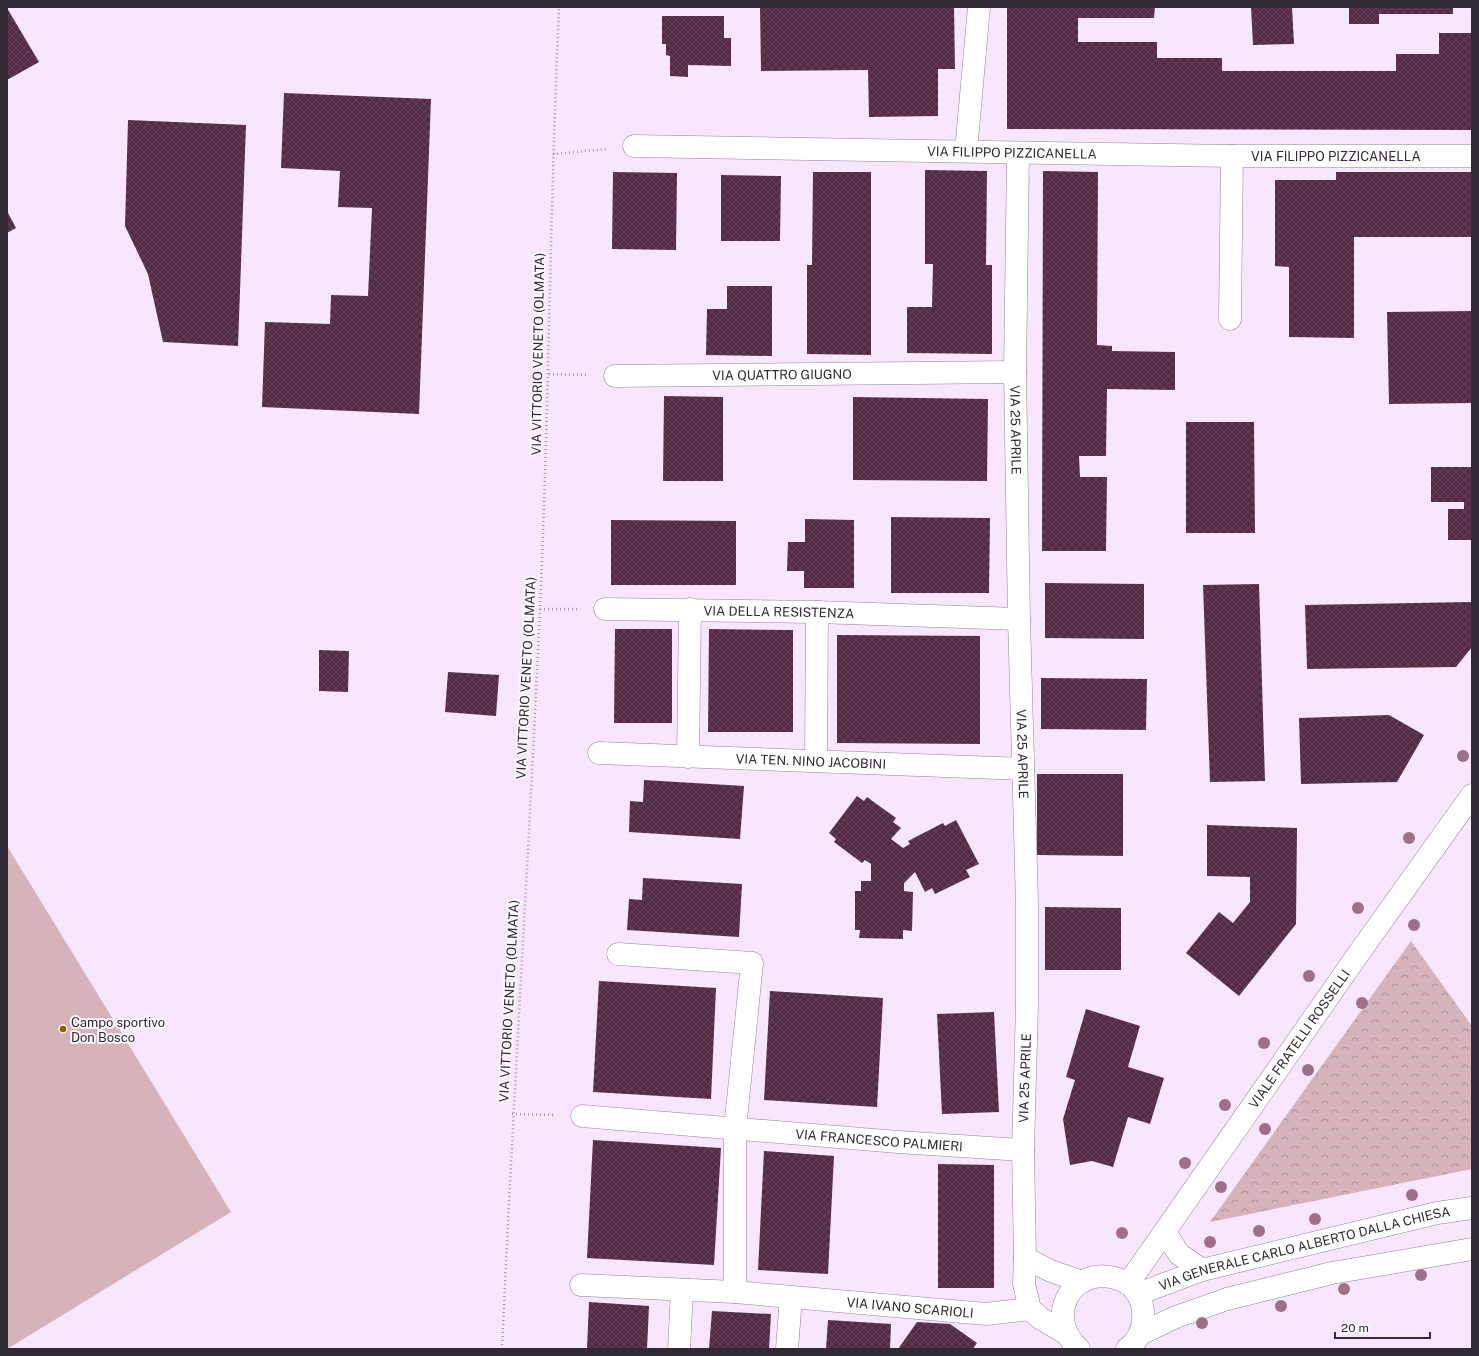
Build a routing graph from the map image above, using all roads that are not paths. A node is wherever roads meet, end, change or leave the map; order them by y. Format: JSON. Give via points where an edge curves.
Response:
{"nodes":[{"id":1,"x":979,"y":7,"type":"edge"},
{"id":2,"x":634,"y":146,"type":"road end"},
{"id":3,"x":966,"y":151,"type":"junction"},
{"id":4,"x":1018,"y":153,"type":"junction"},
{"id":5,"x":1232,"y":156,"type":"junction"},
{"id":6,"x":1472,"y":156,"type":"edge"},
{"id":7,"x":1230,"y":319,"type":"dead end"},
{"id":8,"x":1015,"y":372,"type":"junction"},
{"id":9,"x":615,"y":376,"type":"road end"},
{"id":10,"x":605,"y":609,"type":"road end"},
{"id":11,"x":690,"y":609,"type":"junction"},
{"id":12,"x":817,"y":612,"type":"junction"},
{"id":13,"x":1019,"y":619,"type":"junction"},
{"id":14,"x":599,"y":753,"type":"dead end"},
{"id":15,"x":688,"y":756,"type":"junction"},
{"id":16,"x":816,"y":761,"type":"junction"},
{"id":17,"x":1023,"y":769,"type":"junction"},
{"id":18,"x":1472,"y":795,"type":"edge"},
{"id":19,"x":618,"y":954,"type":"dead end"},
{"id":20,"x":582,"y":1116,"type":"road end"},
{"id":21,"x":736,"y":1129,"type":"junction"},
{"id":22,"x":1023,"y":1150,"type":"junction"},
{"id":23,"x":1472,"y":1208,"type":"edge"},
{"id":24,"x":1165,"y":1232,"type":"junction"},
{"id":25,"x":1472,"y":1249,"type":"edge"},
{"id":26,"x":1025,"y":1258,"type":"junction"},
{"id":27,"x":1202,"y":1270,"type":"junction"},
{"id":28,"x":1082,"y":1282,"type":"junction"},
{"id":29,"x":581,"y":1285,"type":"dead end"},
{"id":30,"x":1133,"y":1289,"type":"junction"},
{"id":31,"x":682,"y":1291,"type":"junction"},
{"id":32,"x":735,"y":1292,"type":"junction"},
{"id":33,"x":791,"y":1297,"type":"junction"},
{"id":34,"x":1030,"y":1309,"type":"junction"},
{"id":35,"x":1134,"y":1342,"type":"edge"},
{"id":36,"x":1068,"y":1344,"type":"edge"},
{"id":37,"x":679,"y":1349,"type":"edge"},
{"id":38,"x":787,"y":1349,"type":"edge"}],
"edges":[{"from":1,"to":3,"type":"street"},
{"from":2,"to":3,"type":"street","name":"VIA FILIPPO PIZZICANELLA"},
{"from":3,"to":4,"type":"street","name":"VIA FILIPPO PIZZICANELLA"},
{"from":4,"to":5,"type":"street","name":"VIA FILIPPO PIZZICANELLA"},
{"from":4,"to":8,"type":"street","name":"VIA 25 APRILE"},
{"from":5,"to":6,"type":"street","name":"VIA FILIPPO PIZZICANELLA"},
{"from":5,"to":7,"type":"street"},
{"from":8,"to":9,"type":"street","name":"VIA QUATTRO GIUGNO"},
{"from":8,"to":13,"type":"street","name":"VIA 25 APRILE"},
{"from":10,"to":11,"type":"street","name":"VIA DELLA RESISTENZA"},
{"from":11,"to":12,"type":"street","name":"VIA DELLA RESISTENZA"},
{"from":11,"to":15,"type":"street"},
{"from":12,"to":13,"type":"street","name":"VIA DELLA RESISTENZA"},
{"from":12,"to":16,"type":"street"},
{"from":13,"to":17,"type":"street","name":"VIA 25 APRILE"},
{"from":14,"to":15,"type":"street","name":"VIA TEN. NINO JACOBINI"},
{"from":15,"to":16,"type":"street","name":"VIA TEN. NINO JACOBINI"},
{"from":16,"to":17,"type":"street","name":"VIA TEN. NINO JACOBINI"},
{"from":17,"to":22,"type":"street","name":"VIA 25 APRILE","via":[[1027,1005]]},
{"from":18,"to":24,"type":"street","name":"VIALE FRATELLI ROSSELLI"},
{"from":19,"to":21,"type":"street","via":[[752,962]]},
{"from":20,"to":21,"type":"street","name":"VIA FRANCESCO PALMIERI"},
{"from":21,"to":22,"type":"street","name":"VIA FRANCESCO PALMIERI"},
{"from":21,"to":32,"type":"street"},
{"from":22,"to":26,"type":"street","name":"VIA 25 APRILE"},
{"from":23,"to":27,"type":"street","name":"VIA GENERALE CARLO ALBERTO DALLA CHIESA","via":[[1437,1213]]},
{"from":24,"to":27,"type":"street","via":[[1179,1254]]},
{"from":24,"to":30,"type":"street","name":"VIALE FRATELLI ROSSELLI"},
{"from":25,"to":35,"type":"street","via":[[1332,1273],[1227,1299],[1176,1317]]},
{"from":26,"to":28,"type":"street","via":[[1051,1272]]},
{"from":26,"to":34,"type":"street","name":"VIA 25 APRILE","via":[[1024,1284]]},
{"from":27,"to":30,"type":"street","name":"VIA GENERALE CARLO ALBERTO DALLA CHIESA"},
{"from":28,"to":30,"type":"street","via":[[1105,1275],[1118,1278]]},
{"from":28,"to":36,"type":"street","via":[[1072,1289],[1063,1312]]},
{"from":29,"to":31,"type":"street","name":"VIA IVANO SCARIOLI"},
{"from":30,"to":35,"type":"street","via":[[1143,1307],[1144,1321]]},
{"from":31,"to":32,"type":"street","name":"VIA IVANO SCARIOLI"},
{"from":31,"to":37,"type":"street"},
{"from":32,"to":33,"type":"street","name":"VIA IVANO SCARIOLI"},
{"from":33,"to":34,"type":"street","name":"VIA IVANO SCARIOLI","via":[[986,1314]]},
{"from":33,"to":38,"type":"street"},
{"from":34,"to":36,"type":"street"}]}
